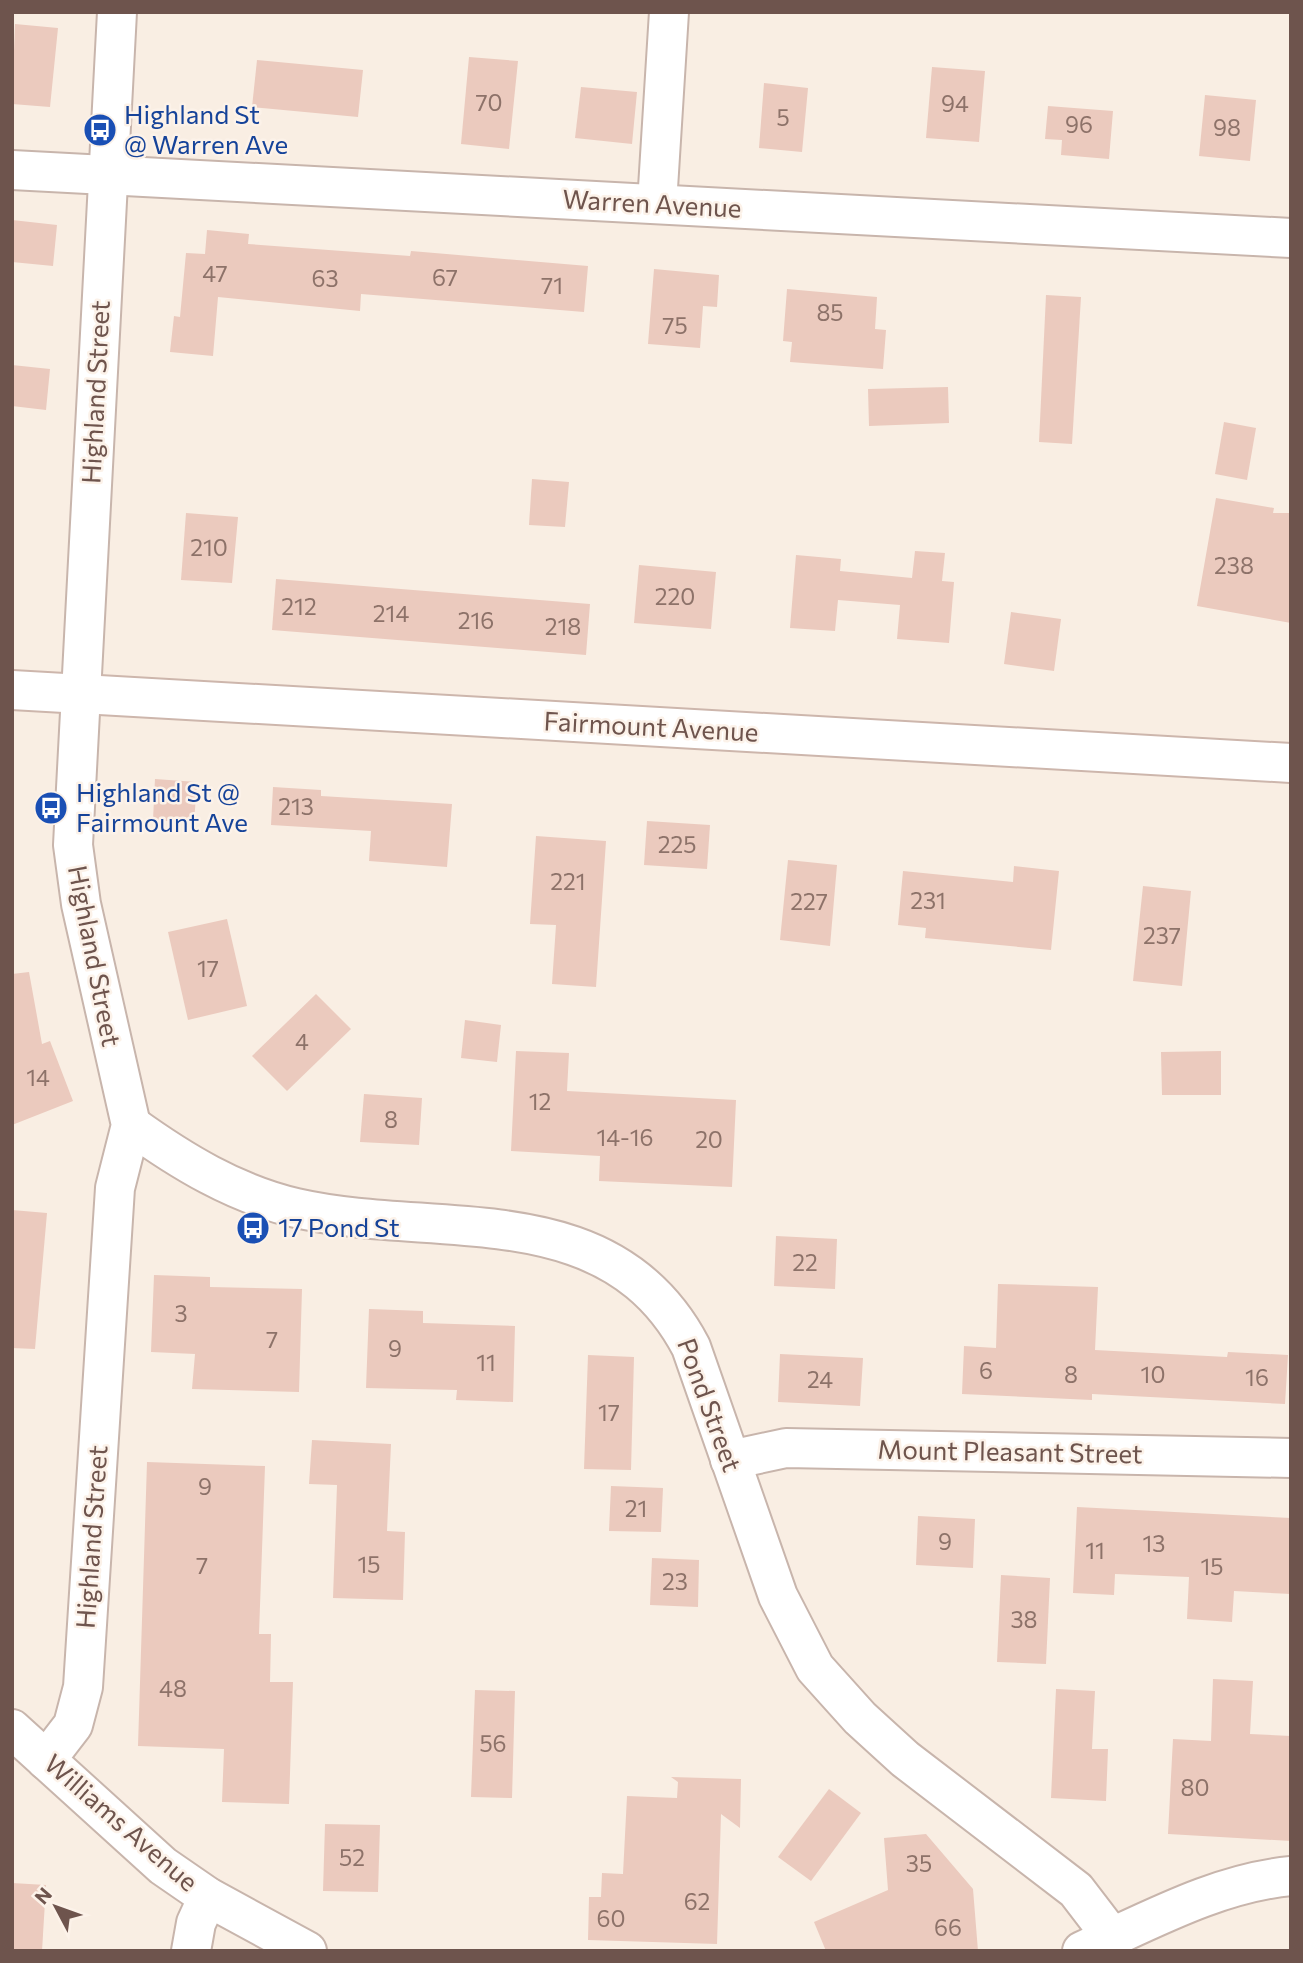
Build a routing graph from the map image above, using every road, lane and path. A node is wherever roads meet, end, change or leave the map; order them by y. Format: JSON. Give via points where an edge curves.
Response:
{"nodes":[{"id":1,"x":117,"y":12,"type":"edge"},
{"id":2,"x":669,"y":12,"type":"edge"},
{"id":3,"x":12,"y":170,"type":"edge"},
{"id":4,"x":108,"y":175,"type":"junction"},
{"id":5,"x":657,"y":204,"type":"junction"},
{"id":6,"x":1291,"y":238,"type":"edge"},
{"id":7,"x":12,"y":690,"type":"edge"},
{"id":8,"x":79,"y":694,"type":"junction"},
{"id":9,"x":1291,"y":763,"type":"edge"},
{"id":10,"x":131,"y":1125,"type":"junction"},
{"id":11,"x":1291,"y":1458,"type":"edge"},
{"id":12,"x":730,"y":1460,"type":"junction"},
{"id":13,"x":12,"y":1729,"type":"edge"},
{"id":14,"x":46,"y":1760,"type":"junction"},
{"id":15,"x":1291,"y":1876,"type":"edge"},
{"id":16,"x":208,"y":1896,"type":"junction"},
{"id":17,"x":1097,"y":1944,"type":"edge"},
{"id":18,"x":191,"y":1951,"type":"edge"},
{"id":19,"x":307,"y":1951,"type":"edge"}],
"edges":[{"from":1,"to":4,"type":"street","name":"Highland Street"},
{"from":2,"to":5,"type":"street"},
{"from":3,"to":4,"type":"street","name":"Warren Avenue"},
{"from":4,"to":5,"type":"street","name":"Warren Avenue"},
{"from":4,"to":8,"type":"street","name":"Highland Street"},
{"from":5,"to":6,"type":"street","name":"Warren Avenue"},
{"from":7,"to":8,"type":"street","name":"Fairmount Avenue"},
{"from":8,"to":9,"type":"street","name":"Fairmount Avenue"},
{"from":8,"to":10,"type":"street","name":"Highland Street","via":[[73,809],[76,875]]},
{"from":10,"to":12,"type":"street","name":"Pond Street","via":[[171,1154],[268,1200],[327,1214],[527,1233],[601,1255],[644,1284],[678,1322]]},
{"from":10,"to":14,"type":"street","name":"Highland Street","via":[[115,1188],[83,1687],[73,1725]]},
{"from":11,"to":12,"type":"street","name":"Mount Pleasant Street","via":[[786,1448]]},
{"from":12,"to":17,"type":"street","name":"Pond Street","via":[[778,1596],[816,1668],[860,1718],[905,1759],[1076,1890]]},
{"from":13,"to":14,"type":"street","name":"Williams Avenue"},
{"from":14,"to":16,"type":"street","name":"Williams Avenue","via":[[163,1866]]},
{"from":15,"to":17,"type":"street","via":[[1209,1894]]},
{"from":16,"to":18,"type":"street"},
{"from":16,"to":19,"type":"street","name":"Williams Avenue"}]}
